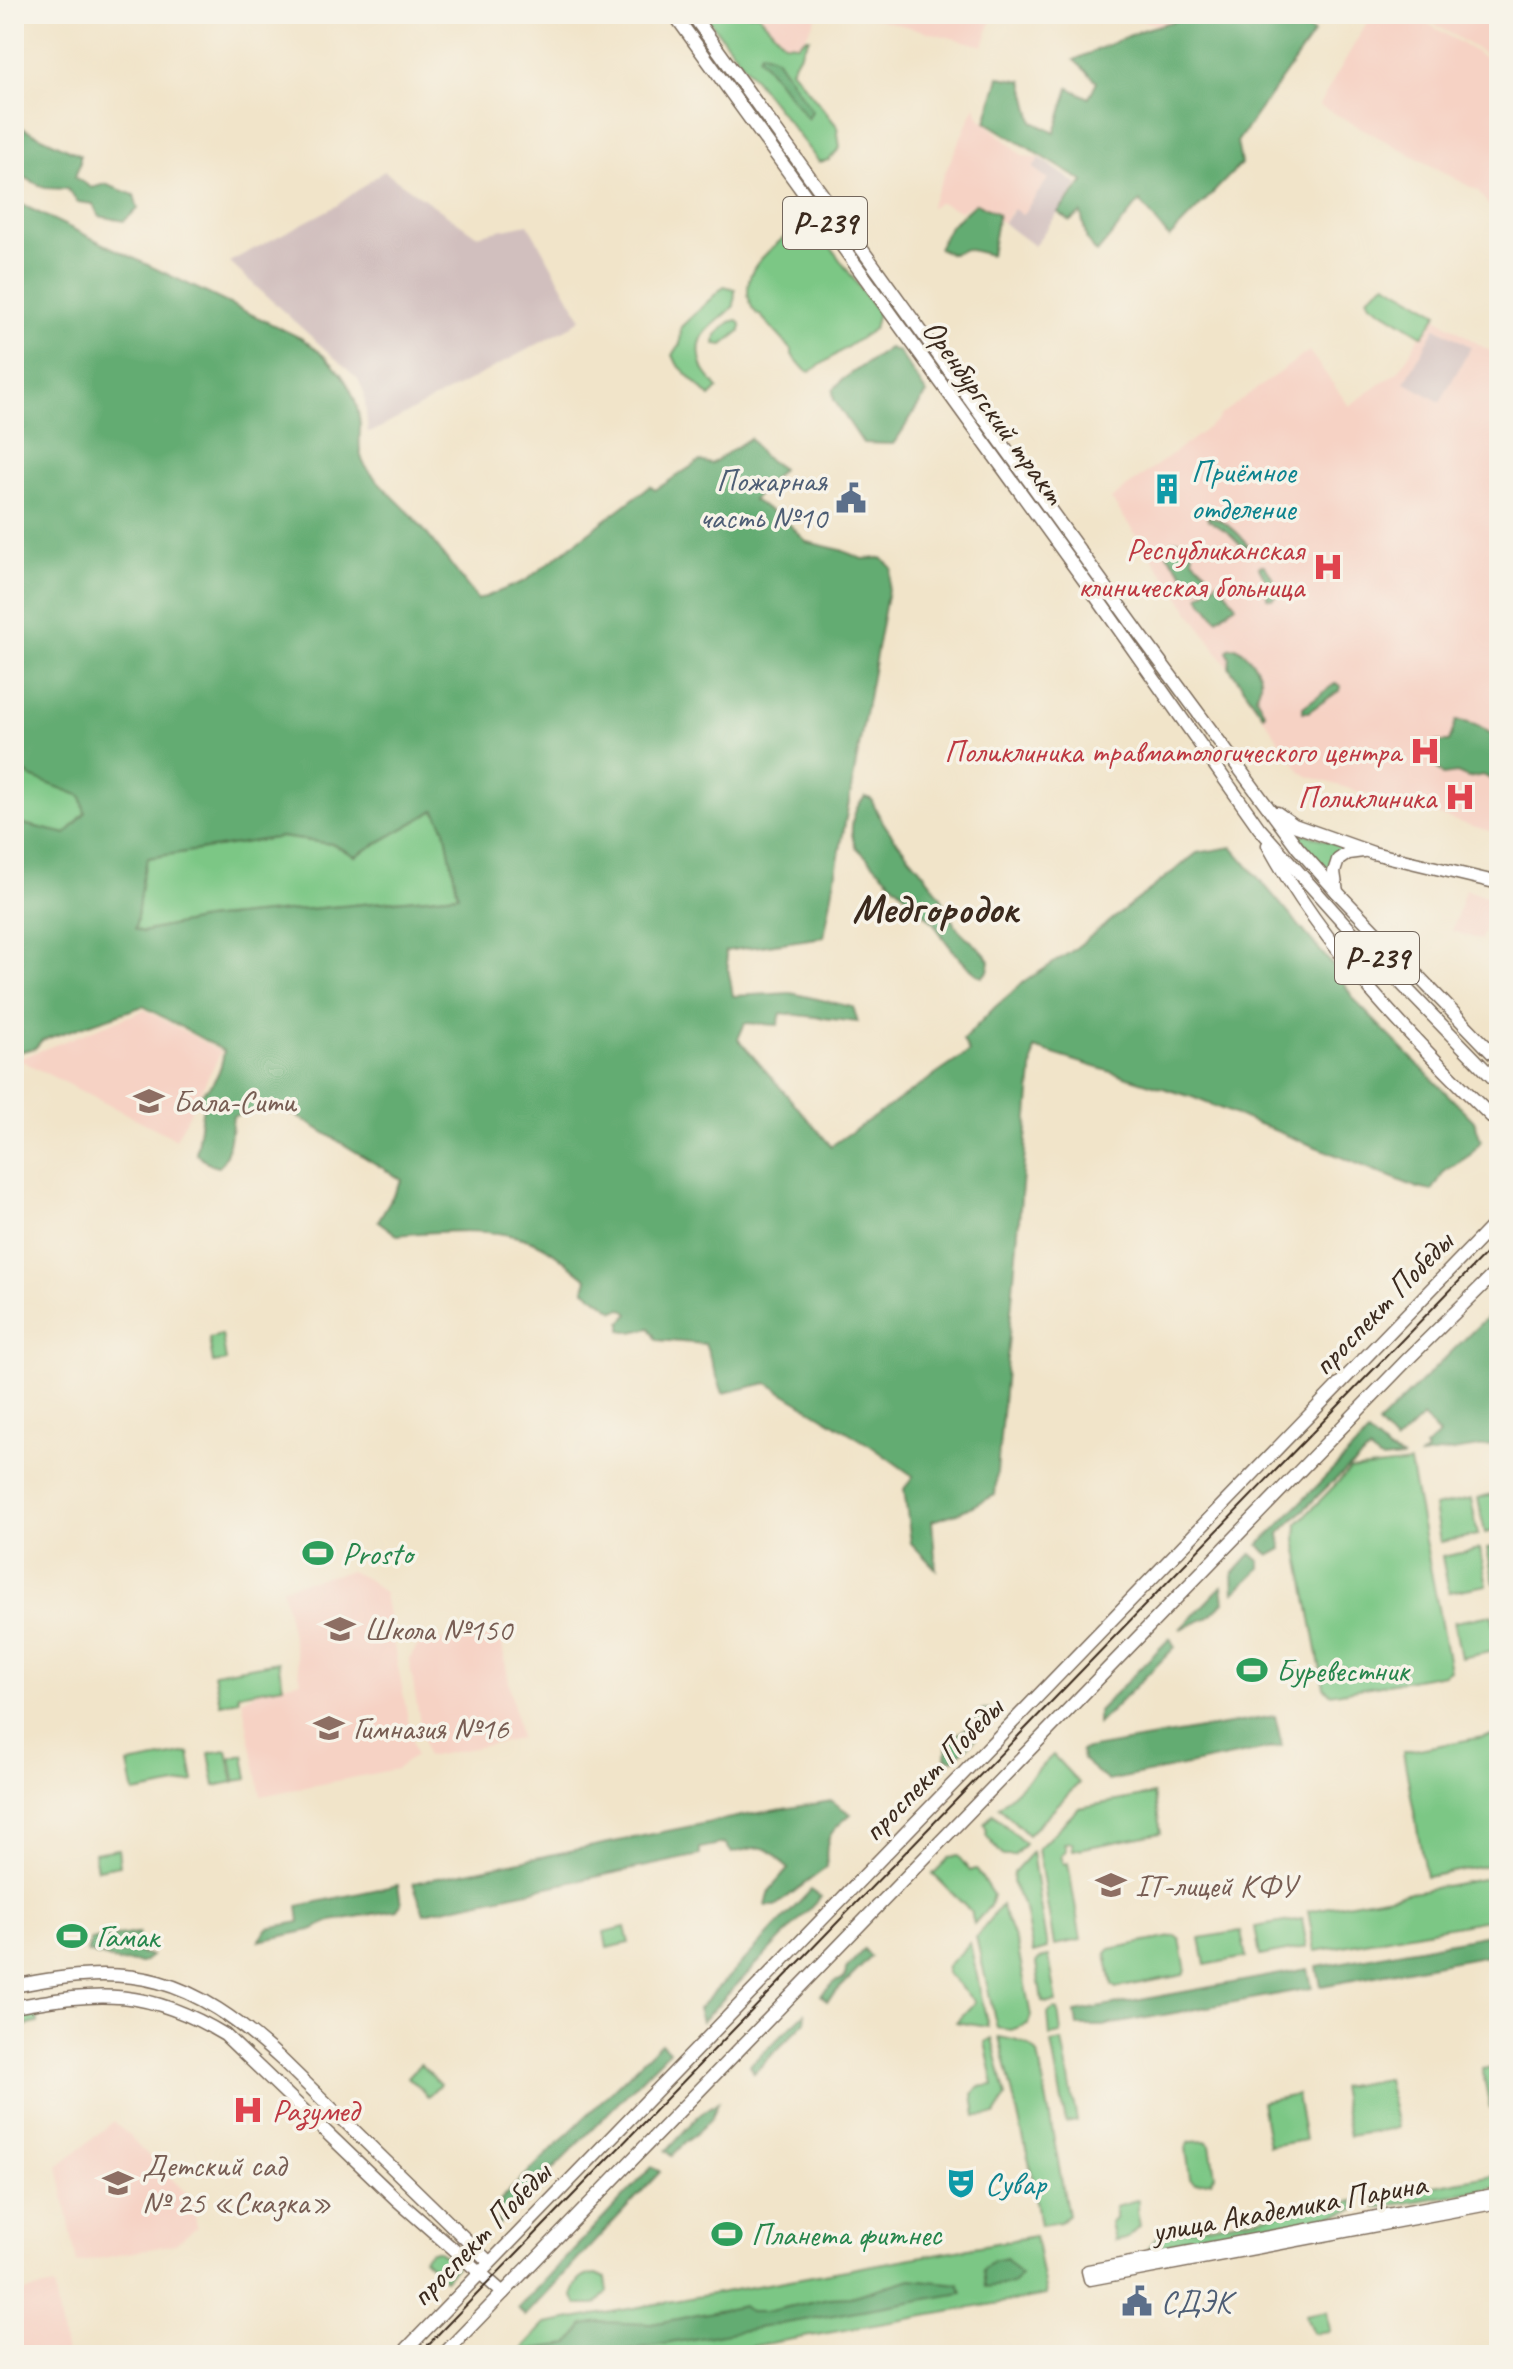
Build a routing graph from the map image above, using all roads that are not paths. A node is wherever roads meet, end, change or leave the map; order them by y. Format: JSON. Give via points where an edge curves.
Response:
{"nodes":[{"id":1,"x":674,"y":14,"type":"edge"},
{"id":2,"x":692,"y":14,"type":"edge"},
{"id":3,"x":1257,"y":795,"type":"junction"},
{"id":4,"x":1259,"y":828,"type":"junction"},
{"id":5,"x":1373,"y":853,"type":"junction"},
{"id":6,"x":1499,"y":883,"type":"edge"},
{"id":7,"x":1337,"y":892,"type":"junction"},
{"id":8,"x":1499,"y":1060,"type":"edge"},
{"id":9,"x":1499,"y":1084,"type":"edge"},
{"id":10,"x":1499,"y":1124,"type":"edge"},
{"id":11,"x":1499,"y":1219,"type":"edge"},
{"id":12,"x":1499,"y":1269,"type":"edge"},
{"id":13,"x":36,"y":1982,"type":"junction"},
{"id":14,"x":14,"y":1986,"type":"edge"},
{"id":15,"x":39,"y":2002,"type":"junction"},
{"id":16,"x":14,"y":2007,"type":"edge"},
{"id":17,"x":1499,"y":2194,"type":"edge"},
{"id":18,"x":1499,"y":2202,"type":"edge"},
{"id":19,"x":1423,"y":2212,"type":"junction"},
{"id":20,"x":489,"y":2262,"type":"junction"},
{"id":21,"x":478,"y":2273,"type":"junction"},
{"id":22,"x":1089,"y":2275,"type":"dead end"},
{"id":23,"x":503,"y":2293,"type":"junction"},
{"id":24,"x":401,"y":2355,"type":"edge"},
{"id":25,"x":443,"y":2355,"type":"edge"}],
"edges":[{"from":1,"to":4,"type":"main road","name":"Оренбургский тракт","number":"Р-239"},
{"from":2,"to":3,"type":"main road","name":"Оренбургский тракт","number":"Р-239"},
{"from":3,"to":5,"type":"main road","via":[[1294,825]]},
{"from":3,"to":7,"type":"main road","name":"Оренбургский тракт","number":"Р-239"},
{"from":4,"to":9,"type":"main road","name":"Оренбургский тракт","number":"Р-239"},
{"from":4,"to":10,"type":"main road","via":[[1303,900],[1372,991]]},
{"from":5,"to":6,"type":"main road"},
{"from":5,"to":7,"type":"main road","via":[[1348,853],[1338,860]]},
{"from":7,"to":8,"type":"main road","name":"Оренбургский тракт","number":"Р-239"},
{"from":11,"to":20,"type":"main road","name":"проспект Победы"},
{"from":12,"to":23,"type":"main road","name":"проспект Победы"},
{"from":13,"to":14,"type":"main road"},
{"from":13,"to":15,"type":"main road"},
{"from":13,"to":20,"type":"main road","via":[[116,1974],[180,1988],[221,2010],[281,2059]]},
{"from":15,"to":16,"type":"main road"},
{"from":15,"to":21,"type":"main road","via":[[124,1996],[183,2012],[225,2035]]},
{"from":17,"to":19,"type":"main road","name":"улица Академика Парина"},
{"from":18,"to":19,"type":"main road","name":"улица Академика Парина"},
{"from":19,"to":22,"type":"main road","name":"улица Академика Парина"},
{"from":20,"to":21,"type":"main road","name":"проспект Победы"},
{"from":21,"to":23,"type":"main road"},
{"from":21,"to":24,"type":"main road","name":"проспект Победы"},
{"from":23,"to":25,"type":"main road","name":"проспект Победы"}]}
